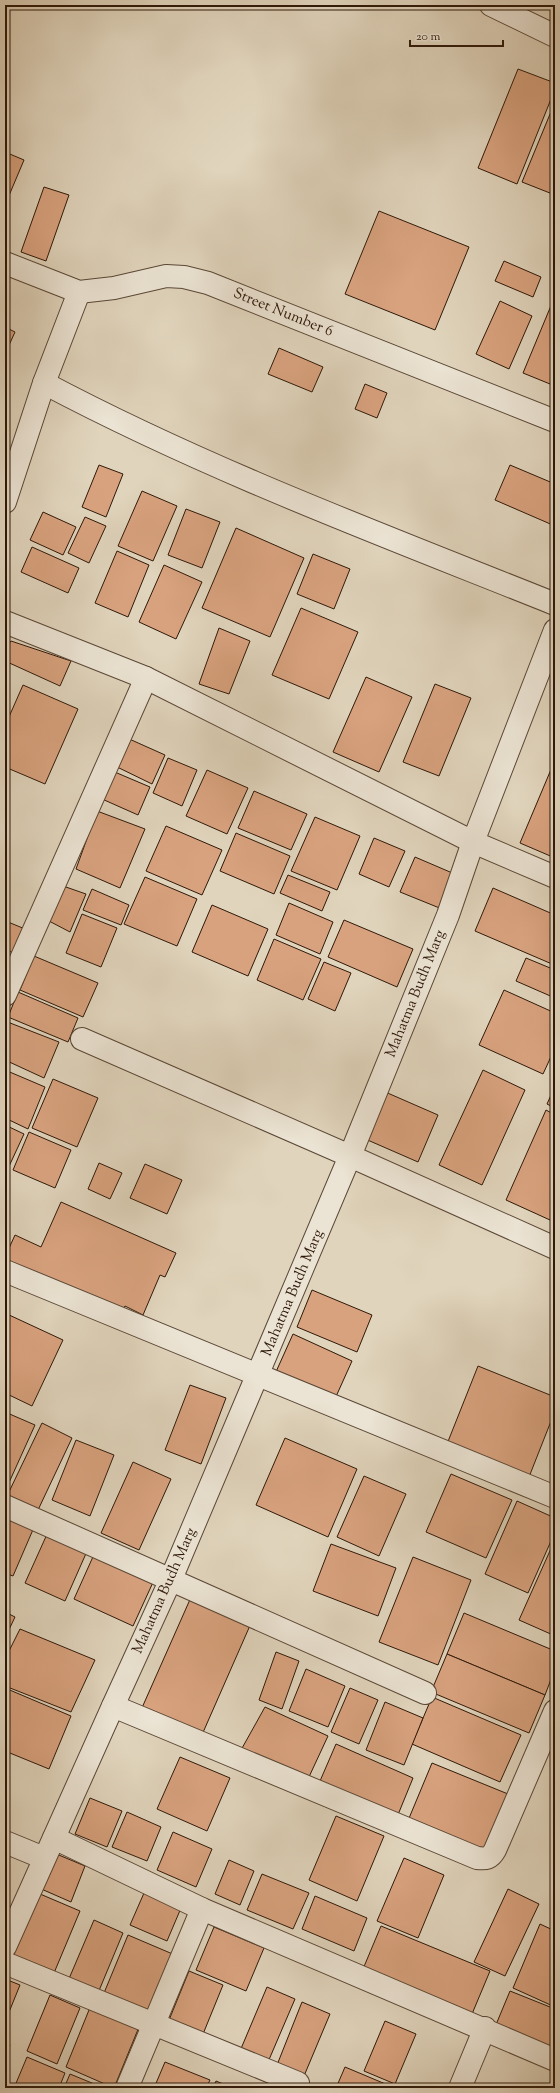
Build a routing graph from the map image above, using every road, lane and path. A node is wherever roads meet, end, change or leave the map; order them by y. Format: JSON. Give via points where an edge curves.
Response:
{"nodes":[{"id":1,"x":491,"y":5,"type":"edge"},
{"id":2,"x":555,"y":36,"type":"edge"},
{"id":3,"x":5,"y":263,"type":"edge"},
{"id":4,"x":79,"y":292,"type":"junction"},
{"id":5,"x":44,"y":383,"type":"junction"},
{"id":6,"x":555,"y":421,"type":"edge"},
{"id":7,"x":5,"y":502,"type":"edge"},
{"id":8,"x":555,"y":604,"type":"edge"},
{"id":9,"x":5,"y":622,"type":"edge"},
{"id":10,"x":555,"y":630,"type":"edge"},
{"id":11,"x":146,"y":678,"type":"junction"},
{"id":12,"x":473,"y":842,"type":"junction"},
{"id":13,"x":555,"y":877,"type":"edge"},
{"id":14,"x":5,"y":995,"type":"edge"},
{"id":15,"x":82,"y":1039,"type":"dead end"},
{"id":16,"x":350,"y":1156,"type":"junction"},
{"id":17,"x":555,"y":1248,"type":"edge"},
{"id":18,"x":5,"y":1271,"type":"edge"},
{"id":19,"x":258,"y":1376,"type":"junction"},
{"id":20,"x":555,"y":1497,"type":"edge"},
{"id":21,"x":5,"y":1506,"type":"edge"},
{"id":22,"x":172,"y":1579,"type":"junction"},
{"id":23,"x":425,"y":1693,"type":"dead end"},
{"id":24,"x":113,"y":1706,"type":"junction"},
{"id":25,"x":555,"y":1711,"type":"edge"},
{"id":26,"x":54,"y":1838,"type":"junction"},
{"id":27,"x":5,"y":1842,"type":"edge"},
{"id":28,"x":44,"y":1858,"type":"junction"},
{"id":29,"x":202,"y":1909,"type":"junction"},
{"id":30,"x":5,"y":1946,"type":"edge"},
{"id":31,"x":5,"y":1963,"type":"edge"},
{"id":32,"x":153,"y":2025,"type":"junction"},
{"id":33,"x":485,"y":2028,"type":"junction"},
{"id":34,"x":555,"y":2060,"type":"edge"},
{"id":35,"x":296,"y":2085,"type":"edge"},
{"id":36,"x":127,"y":2088,"type":"edge"},
{"id":37,"x":460,"y":2088,"type":"edge"}],
"edges":[{"from":1,"to":2,"type":"street"},
{"from":3,"to":4,"type":"street","name":"Street Number 6"},
{"from":4,"to":5,"type":"street"},
{"from":4,"to":6,"type":"street","name":"Street Number 6","via":[[114,288],[166,276],[208,282]]},
{"from":5,"to":7,"type":"street"},
{"from":5,"to":8,"type":"street","via":[[156,438],[319,510]]},
{"from":9,"to":11,"type":"street"},
{"from":10,"to":12,"type":"street","name":"Mahatma Budh Marg"},
{"from":11,"to":12,"type":"street"},
{"from":11,"to":14,"type":"street"},
{"from":12,"to":13,"type":"street"},
{"from":12,"to":16,"type":"street","name":"Mahatma Budh Marg","via":[[448,915]]},
{"from":15,"to":16,"type":"street"},
{"from":16,"to":17,"type":"street"},
{"from":16,"to":19,"type":"street","name":"Mahatma Budh Marg"},
{"from":18,"to":19,"type":"street"},
{"from":19,"to":20,"type":"street"},
{"from":19,"to":22,"type":"street","name":"Mahatma Budh Marg"},
{"from":21,"to":22,"type":"street"},
{"from":22,"to":23,"type":"street","via":[[177,1584]]},
{"from":22,"to":24,"type":"street","name":"Mahatma Budh Marg"},
{"from":24,"to":25,"type":"street","via":[[484,1859],[490,1858],[496,1850]]},
{"from":24,"to":26,"type":"street","name":"Mahatma Budh Marg"},
{"from":26,"to":28,"type":"street","name":"Mahatma Budh Marg"},
{"from":26,"to":29,"type":"street"},
{"from":27,"to":28,"type":"street"},
{"from":28,"to":30,"type":"street","name":"Mahatma Budh Marg"},
{"from":29,"to":32,"type":"street"},
{"from":29,"to":33,"type":"street"},
{"from":31,"to":32,"type":"street"},
{"from":32,"to":35,"type":"street"},
{"from":32,"to":36,"type":"street"},
{"from":33,"to":34,"type":"street"},
{"from":33,"to":37,"type":"street"}]}
